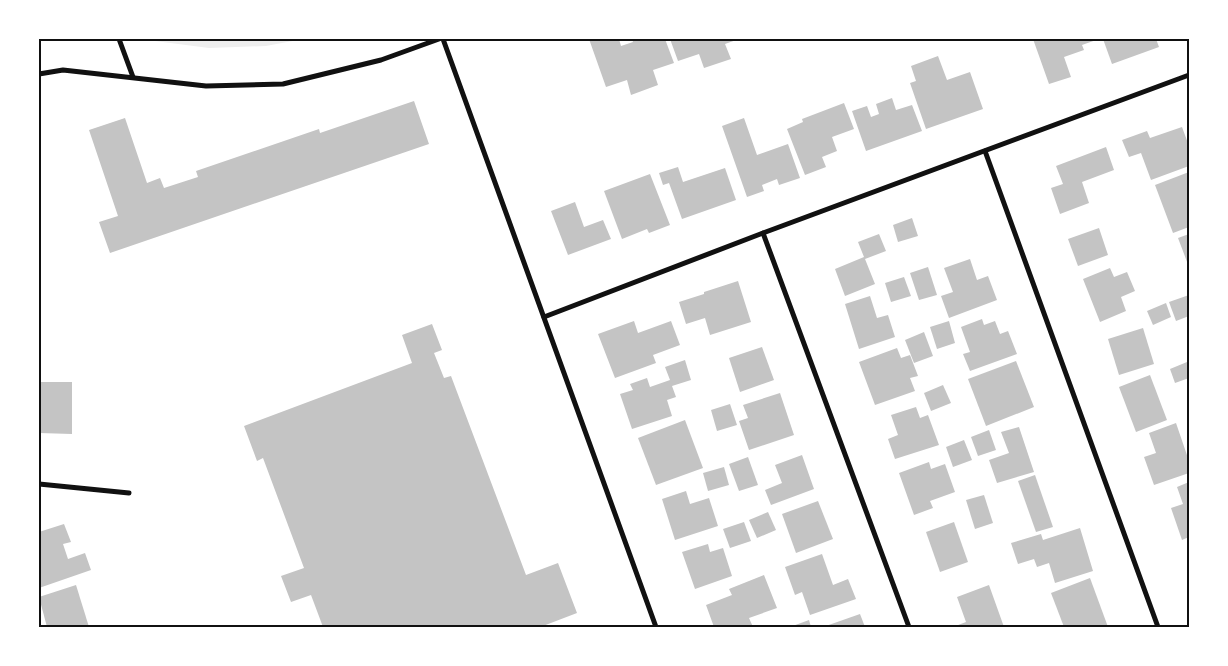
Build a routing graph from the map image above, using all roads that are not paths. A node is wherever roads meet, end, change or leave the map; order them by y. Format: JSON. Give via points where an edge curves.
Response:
{"nodes":[{"id":1,"x":119,"y":39,"type":"edge"},
{"id":2,"x":438,"y":39,"type":"edge"},
{"id":3,"x":443,"y":39,"type":"edge"},
{"id":4,"x":39,"y":74,"type":"edge"},
{"id":5,"x":1189,"y":76,"type":"edge"},
{"id":6,"x":133,"y":77,"type":"junction"},
{"id":7,"x":985,"y":151,"type":"junction"},
{"id":8,"x":763,"y":233,"type":"junction"},
{"id":9,"x":544,"y":317,"type":"junction"},
{"id":10,"x":39,"y":484,"type":"edge"},
{"id":11,"x":129,"y":493,"type":"dead end"},
{"id":12,"x":656,"y":627,"type":"edge"},
{"id":13,"x":909,"y":627,"type":"edge"},
{"id":14,"x":1158,"y":627,"type":"edge"}],
"edges":[{"from":1,"to":6,"type":"street"},
{"from":2,"to":6,"type":"street","via":[[381,60],[284,84],[206,86]]},
{"from":3,"to":9,"type":"street"},
{"from":4,"to":6,"type":"street","via":[[63,70]]},
{"from":5,"to":7,"type":"street"},
{"from":7,"to":8,"type":"street"},
{"from":7,"to":14,"type":"street"},
{"from":8,"to":9,"type":"street"},
{"from":8,"to":13,"type":"street"},
{"from":9,"to":12,"type":"street"},
{"from":10,"to":11,"type":"street"}]}
